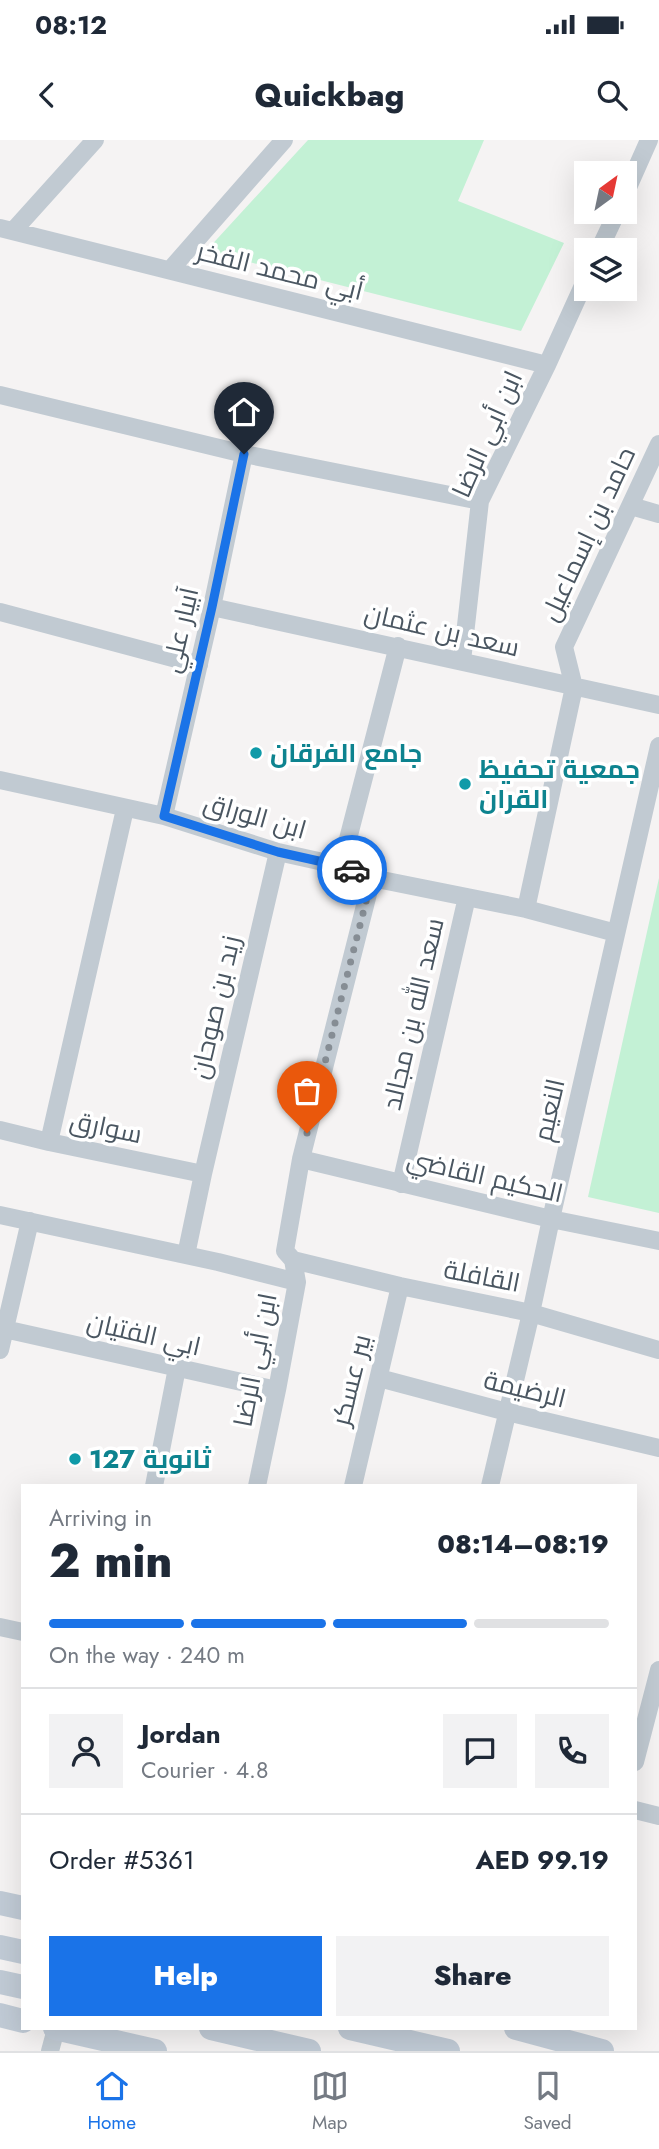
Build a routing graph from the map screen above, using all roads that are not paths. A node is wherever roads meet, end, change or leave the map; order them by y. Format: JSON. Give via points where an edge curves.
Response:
{"nodes":[{"id":1,"x":95,"y":140,"type":"edge"},
{"id":2,"x":284,"y":140,"type":"edge"},
{"id":3,"x":649,"y":140,"type":"edge"},
{"id":4,"x":637,"y":167,"type":"edge"},
{"id":5,"x":7,"y":229,"type":"edge"},
{"id":6,"x":170,"y":270,"type":"junction"},
{"id":7,"x":576,"y":301,"type":"edge"},
{"id":8,"x":547,"y":365,"type":"junction"},
{"id":9,"x":0,"y":395,"type":"edge"},
{"id":10,"x":659,"y":444,"type":"edge"},
{"id":11,"x":244,"y":454,"type":"junction"},
{"id":12,"x":480,"y":502,"type":"junction"},
{"id":13,"x":631,"y":506,"type":"junction"},
{"id":14,"x":659,"y":514,"type":"edge"},
{"id":15,"x":212,"y":607,"type":"junction"},
{"id":16,"x":0,"y":612,"type":"edge"},
{"id":17,"x":398,"y":646,"type":"junction"},
{"id":18,"x":462,"y":661,"type":"junction"},
{"id":19,"x":199,"y":665,"type":"junction"},
{"id":20,"x":574,"y":687,"type":"junction"},
{"id":21,"x":659,"y":705,"type":"edge"},
{"id":22,"x":659,"y":746,"type":"edge"},
{"id":23,"x":0,"y":780,"type":"edge"},
{"id":24,"x":125,"y":809,"type":"junction"},
{"id":25,"x":164,"y":816,"type":"junction"},
{"id":26,"x":278,"y":852,"type":"junction"},
{"id":27,"x":341,"y":866,"type":"junction"},
{"id":28,"x":372,"y":878,"type":"junction"},
{"id":29,"x":467,"y":897,"type":"junction"},
{"id":30,"x":526,"y":909,"type":"junction"},
{"id":31,"x":616,"y":933,"type":"junction"},
{"id":32,"x":0,"y":1130,"type":"edge"},
{"id":33,"x":49,"y":1142,"type":"junction"},
{"id":34,"x":301,"y":1159,"type":"junction"},
{"id":35,"x":202,"y":1174,"type":"junction"},
{"id":36,"x":401,"y":1184,"type":"junction"},
{"id":37,"x":0,"y":1215,"type":"edge"},
{"id":38,"x":551,"y":1219,"type":"junction"},
{"id":39,"x":30,"y":1222,"type":"junction"},
{"id":40,"x":659,"y":1241,"type":"edge"},
{"id":41,"x":186,"y":1255,"type":"junction"},
{"id":42,"x":293,"y":1260,"type":"junction"},
{"id":43,"x":297,"y":1282,"type":"junction"},
{"id":44,"x":400,"y":1286,"type":"junction"},
{"id":45,"x":531,"y":1313,"type":"junction"},
{"id":46,"x":2,"y":1328,"type":"edge"},
{"id":47,"x":0,"y":1350,"type":"edge"},
{"id":48,"x":659,"y":1350,"type":"edge"},
{"id":49,"x":177,"y":1368,"type":"junction"},
{"id":50,"x":379,"y":1378,"type":"junction"},
{"id":51,"x":277,"y":1390,"type":"junction"},
{"id":52,"x":507,"y":1412,"type":"junction"},
{"id":53,"x":659,"y":1448,"type":"edge"},
{"id":54,"x":154,"y":1484,"type":"edge"},
{"id":55,"x":257,"y":1484,"type":"edge"},
{"id":56,"x":353,"y":1484,"type":"edge"},
{"id":57,"x":490,"y":1484,"type":"edge"},
{"id":58,"x":0,"y":1627,"type":"edge"},
{"id":59,"x":21,"y":1632,"type":"edge"},
{"id":60,"x":659,"y":1670,"type":"edge"},
{"id":61,"x":637,"y":1754,"type":"edge"},
{"id":62,"x":637,"y":1810,"type":"edge"},
{"id":63,"x":659,"y":1816,"type":"edge"},
{"id":64,"x":0,"y":1903,"type":"edge"},
{"id":65,"x":21,"y":1908,"type":"edge"},
{"id":66,"x":0,"y":1947,"type":"edge"},
{"id":67,"x":21,"y":1952,"type":"edge"},
{"id":68,"x":0,"y":1982,"type":"edge"},
{"id":69,"x":21,"y":1987,"type":"edge"},
{"id":70,"x":0,"y":2015,"type":"edge"},
{"id":71,"x":21,"y":2020,"type":"edge"},
{"id":72,"x":55,"y":2030,"type":"edge"},
{"id":73,"x":64,"y":2030,"type":"edge"},
{"id":74,"x":220,"y":2030,"type":"edge"},
{"id":75,"x":358,"y":2030,"type":"edge"},
{"id":76,"x":523,"y":2030,"type":"edge"},
{"id":77,"x":143,"y":2049,"type":"edge"},
{"id":78,"x":50,"y":2051,"type":"edge"},
{"id":79,"x":309,"y":2051,"type":"edge"},
{"id":80,"x":447,"y":2051,"type":"edge"},
{"id":81,"x":602,"y":2051,"type":"edge"}],
"edges":[{"from":1,"to":5,"type":"street"},
{"from":2,"to":6,"type":"street"},
{"from":3,"to":4,"type":"street"},
{"from":5,"to":6,"type":"street","name":"أبي محمد الفخر"},
{"from":6,"to":8,"type":"street","name":"أبي محمد الفخر"},
{"from":7,"to":8,"type":"street","name":"ابن أبي الرضا"},
{"from":8,"to":12,"type":"street","name":"ابن أبي الرضا"},
{"from":9,"to":11,"type":"street"},
{"from":10,"to":13,"type":"street","name":"حامد بن إسماعيل"},
{"from":11,"to":12,"type":"street"},
{"from":11,"to":15,"type":"street","name":"آبيار علي"},
{"from":12,"to":18,"type":"street","name":"ابن أبي الرضا"},
{"from":13,"to":14,"type":"street"},
{"from":13,"to":20,"type":"street","name":"حامد بن إسماعيل","via":[[564,647]]},
{"from":15,"to":17,"type":"street","name":"سعد بن عثمان"},
{"from":15,"to":19,"type":"street","name":"آبيار علي"},
{"from":16,"to":19,"type":"street"},
{"from":17,"to":18,"type":"street","name":"سعد بن عثمان"},
{"from":17,"to":27,"type":"street"},
{"from":18,"to":20,"type":"street","name":"سعد بن عثمان"},
{"from":19,"to":25,"type":"street","name":"آبيار علي"},
{"from":20,"to":21,"type":"street","name":"سعد بن عثمان"},
{"from":20,"to":30,"type":"street"},
{"from":22,"to":31,"type":"street","name":"النعيم"},
{"from":23,"to":24,"type":"street","name":"ابن الوراق"},
{"from":24,"to":25,"type":"street","name":"ابن الوراق"},
{"from":24,"to":33,"type":"street"},
{"from":25,"to":26,"type":"street","name":"ابن الوراق"},
{"from":26,"to":27,"type":"street","name":"ابن الوراق"},
{"from":26,"to":35,"type":"street","name":"زيد بن صوحان"},
{"from":27,"to":28,"type":"street","name":"ابن الوراق"},
{"from":28,"to":29,"type":"street","name":"ابن الوراق"},
{"from":28,"to":34,"type":"street","name":"ابن أبي الرضا"},
{"from":29,"to":30,"type":"street","name":"ابن الوراق"},
{"from":29,"to":36,"type":"street","name":"سعد الله بن مجالد"},
{"from":30,"to":31,"type":"street","name":"ابن الوراق"},
{"from":31,"to":38,"type":"street","name":"النعيم"},
{"from":32,"to":33,"type":"street","name":"سوارق"},
{"from":33,"to":35,"type":"street","name":"سوارق"},
{"from":34,"to":36,"type":"street","name":"الحكيم القاضي"},
{"from":34,"to":42,"type":"street","name":"ابن أبي الرضا","via":[[285,1251]]},
{"from":35,"to":41,"type":"street","name":"زيد بن صوحان"},
{"from":36,"to":38,"type":"street","name":"الحكيم القاضي"},
{"from":37,"to":39,"type":"street"},
{"from":38,"to":40,"type":"street","name":"الحكيم القاضي"},
{"from":38,"to":45,"type":"street","name":"النعيم"},
{"from":39,"to":41,"type":"street"},
{"from":39,"to":46,"type":"street"},
{"from":41,"to":43,"type":"street"},
{"from":42,"to":43,"type":"street","name":"ابن أبي الرضا"},
{"from":42,"to":44,"type":"street","name":"القافلة"},
{"from":43,"to":51,"type":"street","name":"ابن أبي الرضا"},
{"from":44,"to":45,"type":"street","name":"القافلة"},
{"from":44,"to":50,"type":"street","name":"بير عسكر"},
{"from":45,"to":48,"type":"street","name":"القافلة"},
{"from":45,"to":52,"type":"street","name":"النعيم"},
{"from":46,"to":47,"type":"street"},
{"from":46,"to":49,"type":"street","name":"ابي الفتيان"},
{"from":49,"to":51,"type":"street","name":"ابي الفتيان"},
{"from":49,"to":54,"type":"street"},
{"from":50,"to":52,"type":"street","name":"الرضيمة"},
{"from":50,"to":56,"type":"street","name":"بير عسكر"},
{"from":51,"to":55,"type":"street","name":"ابن أبي الرضا"},
{"from":52,"to":53,"type":"street","name":"الرضيمة"},
{"from":52,"to":57,"type":"street","name":"النعيم"},
{"from":58,"to":59,"type":"street"},
{"from":60,"to":61,"type":"street"},
{"from":62,"to":63,"type":"street"},
{"from":64,"to":65,"type":"main road"},
{"from":66,"to":67,"type":"main road"},
{"from":68,"to":69,"type":"main road"},
{"from":70,"to":71,"type":"main road"},
{"from":72,"to":78,"type":"street"},
{"from":73,"to":77,"type":"main road"},
{"from":74,"to":79,"type":"main road"},
{"from":75,"to":80,"type":"main road"},
{"from":76,"to":81,"type":"main road"}]}
